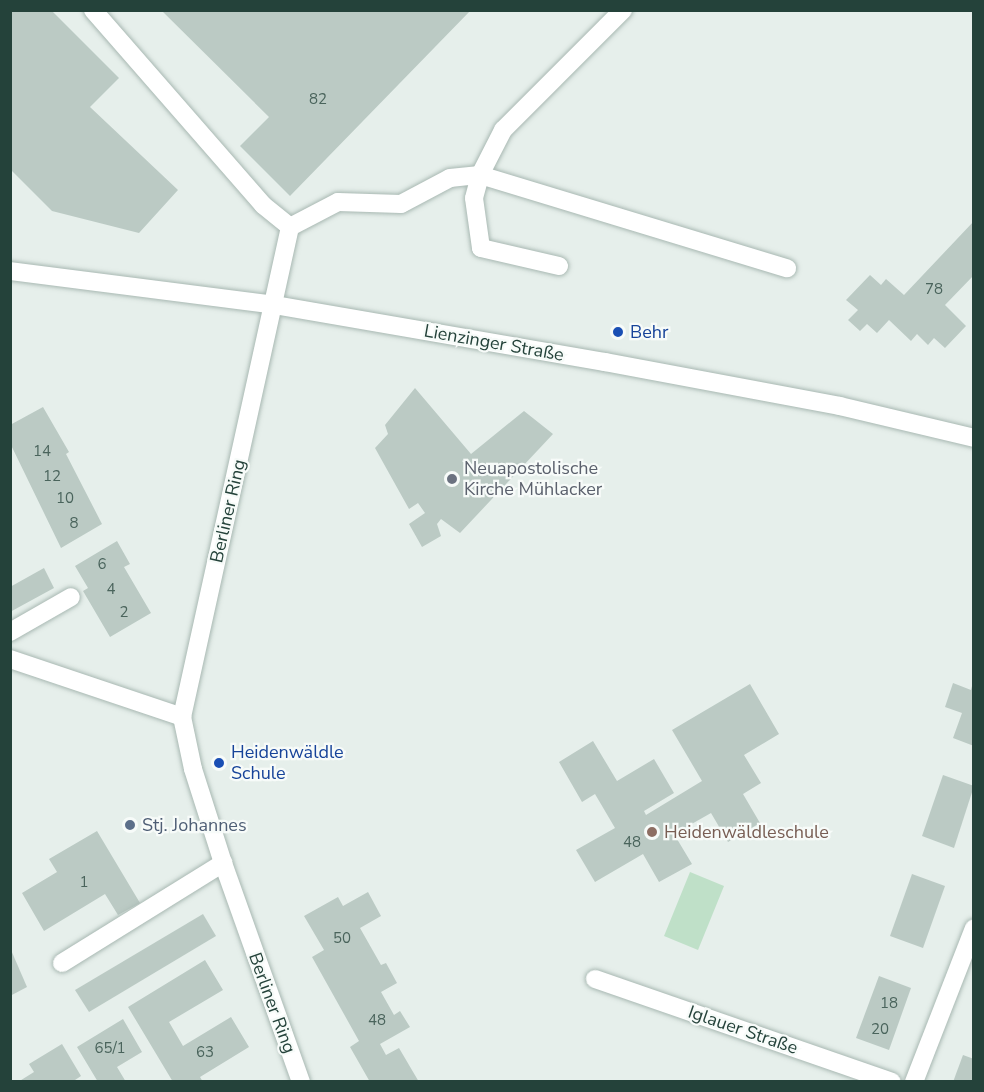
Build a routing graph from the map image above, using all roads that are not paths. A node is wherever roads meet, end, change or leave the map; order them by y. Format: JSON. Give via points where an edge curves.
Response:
{"nodes":[{"id":1,"x":93,"y":10,"type":"edge"},
{"id":2,"x":623,"y":10,"type":"edge"},
{"id":3,"x":480,"y":175,"type":"junction"},
{"id":4,"x":290,"y":227,"type":"junction"},
{"id":5,"x":559,"y":266,"type":"dead end"},
{"id":6,"x":787,"y":268,"type":"dead end"},
{"id":7,"x":10,"y":271,"type":"edge"},
{"id":8,"x":274,"y":305,"type":"junction"},
{"id":9,"x":974,"y":438,"type":"edge"},
{"id":10,"x":71,"y":597,"type":"dead end"},
{"id":11,"x":10,"y":632,"type":"edge"},
{"id":12,"x":10,"y":659,"type":"edge"},
{"id":13,"x":182,"y":717,"type":"junction"},
{"id":14,"x":223,"y":863,"type":"junction"},
{"id":15,"x":974,"y":928,"type":"edge"},
{"id":16,"x":62,"y":963,"type":"dead end"},
{"id":17,"x":595,"y":979,"type":"dead end"},
{"id":18,"x":301,"y":1082,"type":"edge"},
{"id":19,"x":892,"y":1082,"type":"edge"},
{"id":20,"x":914,"y":1082,"type":"edge"}],
"edges":[{"from":1,"to":4,"type":"street","via":[[263,205]]},
{"from":2,"to":3,"type":"street","via":[[503,130]]},
{"from":3,"to":4,"type":"street","via":[[450,178],[401,204],[338,201]]},
{"from":3,"to":5,"type":"street","via":[[474,198],[481,248]]},
{"from":3,"to":6,"type":"street"},
{"from":4,"to":8,"type":"street","name":"Berliner Ring"},
{"from":7,"to":8,"type":"street","name":"Lienzinger Straße"},
{"from":8,"to":9,"type":"street","name":"Lienzinger Straße","via":[[795,398]]},
{"from":8,"to":13,"type":"street","name":"Berliner Ring"},
{"from":10,"to":11,"type":"street"},
{"from":12,"to":13,"type":"street"},
{"from":13,"to":14,"type":"street","name":"Berliner Ring","via":[[193,769]]},
{"from":14,"to":16,"type":"street"},
{"from":14,"to":18,"type":"street","name":"Berliner Ring"},
{"from":15,"to":20,"type":"street"},
{"from":17,"to":19,"type":"street","name":"Iglauer Straße"}]}
